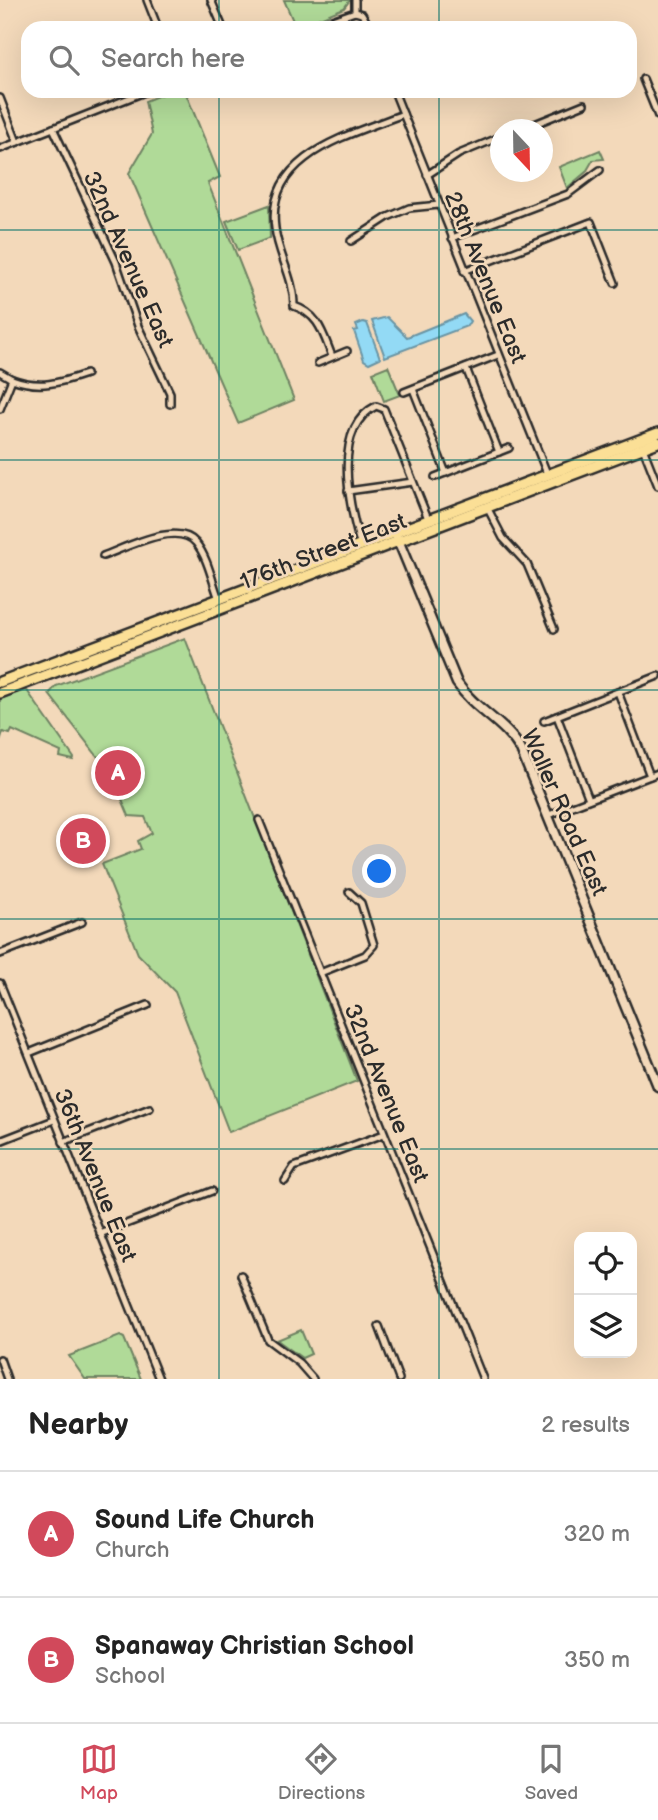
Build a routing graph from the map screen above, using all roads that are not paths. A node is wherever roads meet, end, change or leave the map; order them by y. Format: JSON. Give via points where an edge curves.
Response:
{"nodes":[{"id":1,"x":147,"y":0,"type":"edge"},
{"id":2,"x":211,"y":0,"type":"edge"},
{"id":3,"x":355,"y":0,"type":"edge"},
{"id":4,"x":355,"y":12,"type":"junction"},
{"id":5,"x":155,"y":21,"type":"edge"},
{"id":6,"x":220,"y":21,"type":"edge"},
{"id":7,"x":329,"y":21,"type":"edge"},
{"id":8,"x":367,"y":21,"type":"edge"},
{"id":9,"x":643,"y":79,"type":"dead end"},
{"id":10,"x":658,"y":91,"type":"edge"},
{"id":11,"x":649,"y":95,"type":"junction"},
{"id":12,"x":0,"y":98,"type":"edge"},
{"id":13,"x":129,"y":98,"type":"edge"},
{"id":14,"x":397,"y":98,"type":"edge"},
{"id":15,"x":584,"y":104,"type":"dead end"},
{"id":16,"x":403,"y":114,"type":"junction"},
{"id":17,"x":658,"y":116,"type":"edge"},
{"id":18,"x":547,"y":119,"type":"edge"},
{"id":19,"x":53,"y":128,"type":"junction"},
{"id":20,"x":490,"y":141,"type":"edge"},
{"id":21,"x":17,"y":142,"type":"junction"},
{"id":22,"x":0,"y":149,"type":"edge"},
{"id":23,"x":600,"y":170,"type":"dead end"},
{"id":24,"x":427,"y":175,"type":"junction"},
{"id":25,"x":439,"y":205,"type":"junction"},
{"id":26,"x":452,"y":238,"type":"junction"},
{"id":27,"x":351,"y":241,"type":"dead end"},
{"id":28,"x":464,"y":271,"type":"junction"},
{"id":29,"x":615,"y":283,"type":"dead end"},
{"id":30,"x":347,"y":351,"type":"dead end"},
{"id":31,"x":498,"y":355,"type":"junction"},
{"id":32,"x":332,"y":356,"type":"junction"},
{"id":33,"x":318,"y":363,"type":"dead end"},
{"id":34,"x":466,"y":368,"type":"junction"},
{"id":35,"x":0,"y":372,"type":"edge"},
{"id":36,"x":86,"y":374,"type":"dead end"},
{"id":37,"x":12,"y":379,"type":"junction"},
{"id":38,"x":413,"y":389,"type":"junction"},
{"id":39,"x":404,"y":392,"type":"dead end"},
{"id":40,"x":170,"y":404,"type":"dead end"},
{"id":41,"x":0,"y":410,"type":"edge"},
{"id":42,"x":658,"y":433,"type":"edge"},
{"id":43,"x":658,"y":442,"type":"edge"},
{"id":44,"x":509,"y":448,"type":"dead end"},
{"id":45,"x":643,"y":448,"type":"junction"},
{"id":46,"x":499,"y":452,"type":"junction"},
{"id":47,"x":446,"y":473,"type":"junction"},
{"id":48,"x":548,"y":476,"type":"junction"},
{"id":49,"x":435,"y":477,"type":"dead end"},
{"id":50,"x":413,"y":482,"type":"junction"},
{"id":51,"x":658,"y":486,"type":"edge"},
{"id":52,"x":348,"y":491,"type":"junction"},
{"id":53,"x":514,"y":498,"type":"junction"},
{"id":54,"x":488,"y":509,"type":"junction"},
{"id":55,"x":429,"y":521,"type":"junction"},
{"id":56,"x":398,"y":539,"type":"junction"},
{"id":57,"x":361,"y":547,"type":"junction"},
{"id":58,"x":103,"y":556,"type":"dead end"},
{"id":59,"x":221,"y":604,"type":"junction"},
{"id":60,"x":554,"y":629,"type":"dead end"},
{"id":61,"x":658,"y":676,"type":"edge"},
{"id":62,"x":0,"y":682,"type":"edge"},
{"id":63,"x":618,"y":692,"type":"junction"},
{"id":64,"x":0,"y":693,"type":"edge"},
{"id":65,"x":557,"y":716,"type":"junction"},
{"id":66,"x":544,"y":720,"type":"dead end"},
{"id":67,"x":658,"y":773,"type":"edge"},
{"id":68,"x":650,"y":775,"type":"junction"},
{"id":69,"x":589,"y":799,"type":"junction"},
{"id":70,"x":549,"y":815,"type":"junction"},
{"id":71,"x":259,"y":820,"type":"dead end"},
{"id":72,"x":349,"y":892,"type":"dead end"},
{"id":73,"x":82,"y":922,"type":"dead end"},
{"id":74,"x":0,"y":954,"type":"edge"},
{"id":75,"x":320,"y":973,"type":"junction"},
{"id":76,"x":0,"y":983,"type":"edge"},
{"id":77,"x":148,"y":1005,"type":"dead end"},
{"id":78,"x":29,"y":1053,"type":"junction"},
{"id":79,"x":658,"y":1086,"type":"edge"},
{"id":80,"x":150,"y":1108,"type":"dead end"},
{"id":81,"x":54,"y":1120,"type":"junction"},
{"id":82,"x":384,"y":1134,"type":"junction"},
{"id":83,"x":0,"y":1141,"type":"edge"},
{"id":84,"x":63,"y":1142,"type":"junction"},
{"id":85,"x":285,"y":1181,"type":"dead end"},
{"id":86,"x":212,"y":1191,"type":"dead end"},
{"id":87,"x":100,"y":1234,"type":"junction"},
{"id":88,"x":241,"y":1275,"type":"dead end"},
{"id":89,"x":379,"y":1326,"type":"dead end"},
{"id":90,"x":0,"y":1359,"type":"edge"},
{"id":91,"x":8,"y":1379,"type":"edge"},
{"id":92,"x":159,"y":1379,"type":"edge"},
{"id":93,"x":313,"y":1379,"type":"edge"},
{"id":94,"x":399,"y":1379,"type":"edge"},
{"id":95,"x":483,"y":1379,"type":"edge"}],
"edges":[{"from":1,"to":5,"type":"street"},
{"from":2,"to":6,"type":"street"},
{"from":3,"to":4,"type":"street"},
{"from":4,"to":7,"type":"street"},
{"from":4,"to":8,"type":"street"},
{"from":9,"to":11,"type":"street"},
{"from":10,"to":11,"type":"street"},
{"from":11,"to":17,"type":"street"},
{"from":12,"to":21,"type":"street"},
{"from":13,"to":19,"type":"street"},
{"from":14,"to":16,"type":"street","name":"28th Avenue East"},
{"from":15,"to":18,"type":"street"},
{"from":16,"to":24,"type":"street","name":"28th Avenue East"},
{"from":16,"to":32,"type":"street","via":[[305,157],[285,179],[276,202],[274,225],[293,286],[294,306],[311,312]]},
{"from":19,"to":21,"type":"street"},
{"from":19,"to":40,"type":"street","name":"32nd Avenue East","via":[[116,262],[138,326],[170,393]]},
{"from":20,"to":24,"type":"street"},
{"from":21,"to":22,"type":"street"},
{"from":23,"to":26,"type":"street","via":[[568,194]]},
{"from":24,"to":25,"type":"street","name":"28th Avenue East"},
{"from":25,"to":26,"type":"street","name":"28th Avenue East"},
{"from":25,"to":27,"type":"street","via":[[409,208]]},
{"from":26,"to":28,"type":"street","name":"28th Avenue East"},
{"from":28,"to":29,"type":"street","via":[[591,222]]},
{"from":28,"to":31,"type":"street","name":"28th Avenue East"},
{"from":30,"to":32,"type":"street"},
{"from":31,"to":34,"type":"street"},
{"from":31,"to":48,"type":"street","name":"28th Avenue East"},
{"from":32,"to":33,"type":"street"},
{"from":34,"to":38,"type":"street"},
{"from":34,"to":46,"type":"street"},
{"from":35,"to":37,"type":"street"},
{"from":36,"to":37,"type":"street","via":[[64,383],[40,385]]},
{"from":37,"to":41,"type":"street"},
{"from":38,"to":39,"type":"street"},
{"from":38,"to":47,"type":"street"},
{"from":42,"to":48,"type":"main road","name":"176th Street East"},
{"from":43,"to":45,"type":"main road","name":"176th Street East"},
{"from":44,"to":46,"type":"street"},
{"from":45,"to":51,"type":"street"},
{"from":45,"to":53,"type":"main road","name":"176th Street East"},
{"from":46,"to":47,"type":"street"},
{"from":47,"to":49,"type":"street"},
{"from":48,"to":53,"type":"main road"},
{"from":48,"to":55,"type":"main road","name":"176th Street East"},
{"from":50,"to":52,"type":"street"},
{"from":50,"to":52,"type":"street","via":[[380,406],[368,410],[354,430]]},
{"from":50,"to":55,"type":"street"},
{"from":52,"to":57,"type":"street"},
{"from":53,"to":54,"type":"main road","name":"176th Street East"},
{"from":54,"to":56,"type":"main road","name":"176th Street East"},
{"from":54,"to":60,"type":"street","via":[[503,538],[527,564]]},
{"from":55,"to":56,"type":"main road","name":"176th Street East"},
{"from":56,"to":57,"type":"main road","name":"176th Street East"},
{"from":56,"to":59,"type":"main road","name":"176th Street East"},
{"from":56,"to":70,"type":"street","name":"Waller Road East","via":[[457,683],[513,736]]},
{"from":57,"to":59,"type":"main road","name":"176th Street East"},
{"from":58,"to":59,"type":"street","via":[[169,533],[183,534],[198,546]]},
{"from":59,"to":62,"type":"main road","name":"176th Street East"},
{"from":59,"to":64,"type":"main road","name":"176th Street East"},
{"from":61,"to":63,"type":"street"},
{"from":63,"to":65,"type":"street"},
{"from":63,"to":68,"type":"street"},
{"from":65,"to":66,"type":"street"},
{"from":65,"to":69,"type":"street"},
{"from":67,"to":68,"type":"street"},
{"from":68,"to":69,"type":"street"},
{"from":69,"to":70,"type":"street"},
{"from":70,"to":79,"type":"street","name":"Waller Road East"},
{"from":71,"to":75,"type":"street","name":"32nd Avenue East"},
{"from":72,"to":75,"type":"street","via":[[361,902],[374,945],[365,955]]},
{"from":73,"to":74,"type":"street"},
{"from":75,"to":82,"type":"street","name":"32nd Avenue East"},
{"from":76,"to":78,"type":"street","name":"36th Avenue East"},
{"from":77,"to":78,"type":"street"},
{"from":78,"to":81,"type":"street","name":"36th Avenue East"},
{"from":80,"to":84,"type":"street"},
{"from":81,"to":83,"type":"street"},
{"from":81,"to":84,"type":"street","name":"36th Avenue East"},
{"from":82,"to":85,"type":"street","via":[[294,1167]]},
{"from":82,"to":95,"type":"street","name":"32nd Avenue East"},
{"from":84,"to":87,"type":"street","name":"36th Avenue East"},
{"from":86,"to":87,"type":"street"},
{"from":87,"to":92,"type":"street","name":"36th Avenue East"},
{"from":88,"to":93,"type":"street","via":[[268,1340]]},
{"from":89,"to":94,"type":"street"},
{"from":90,"to":91,"type":"street"}]}
